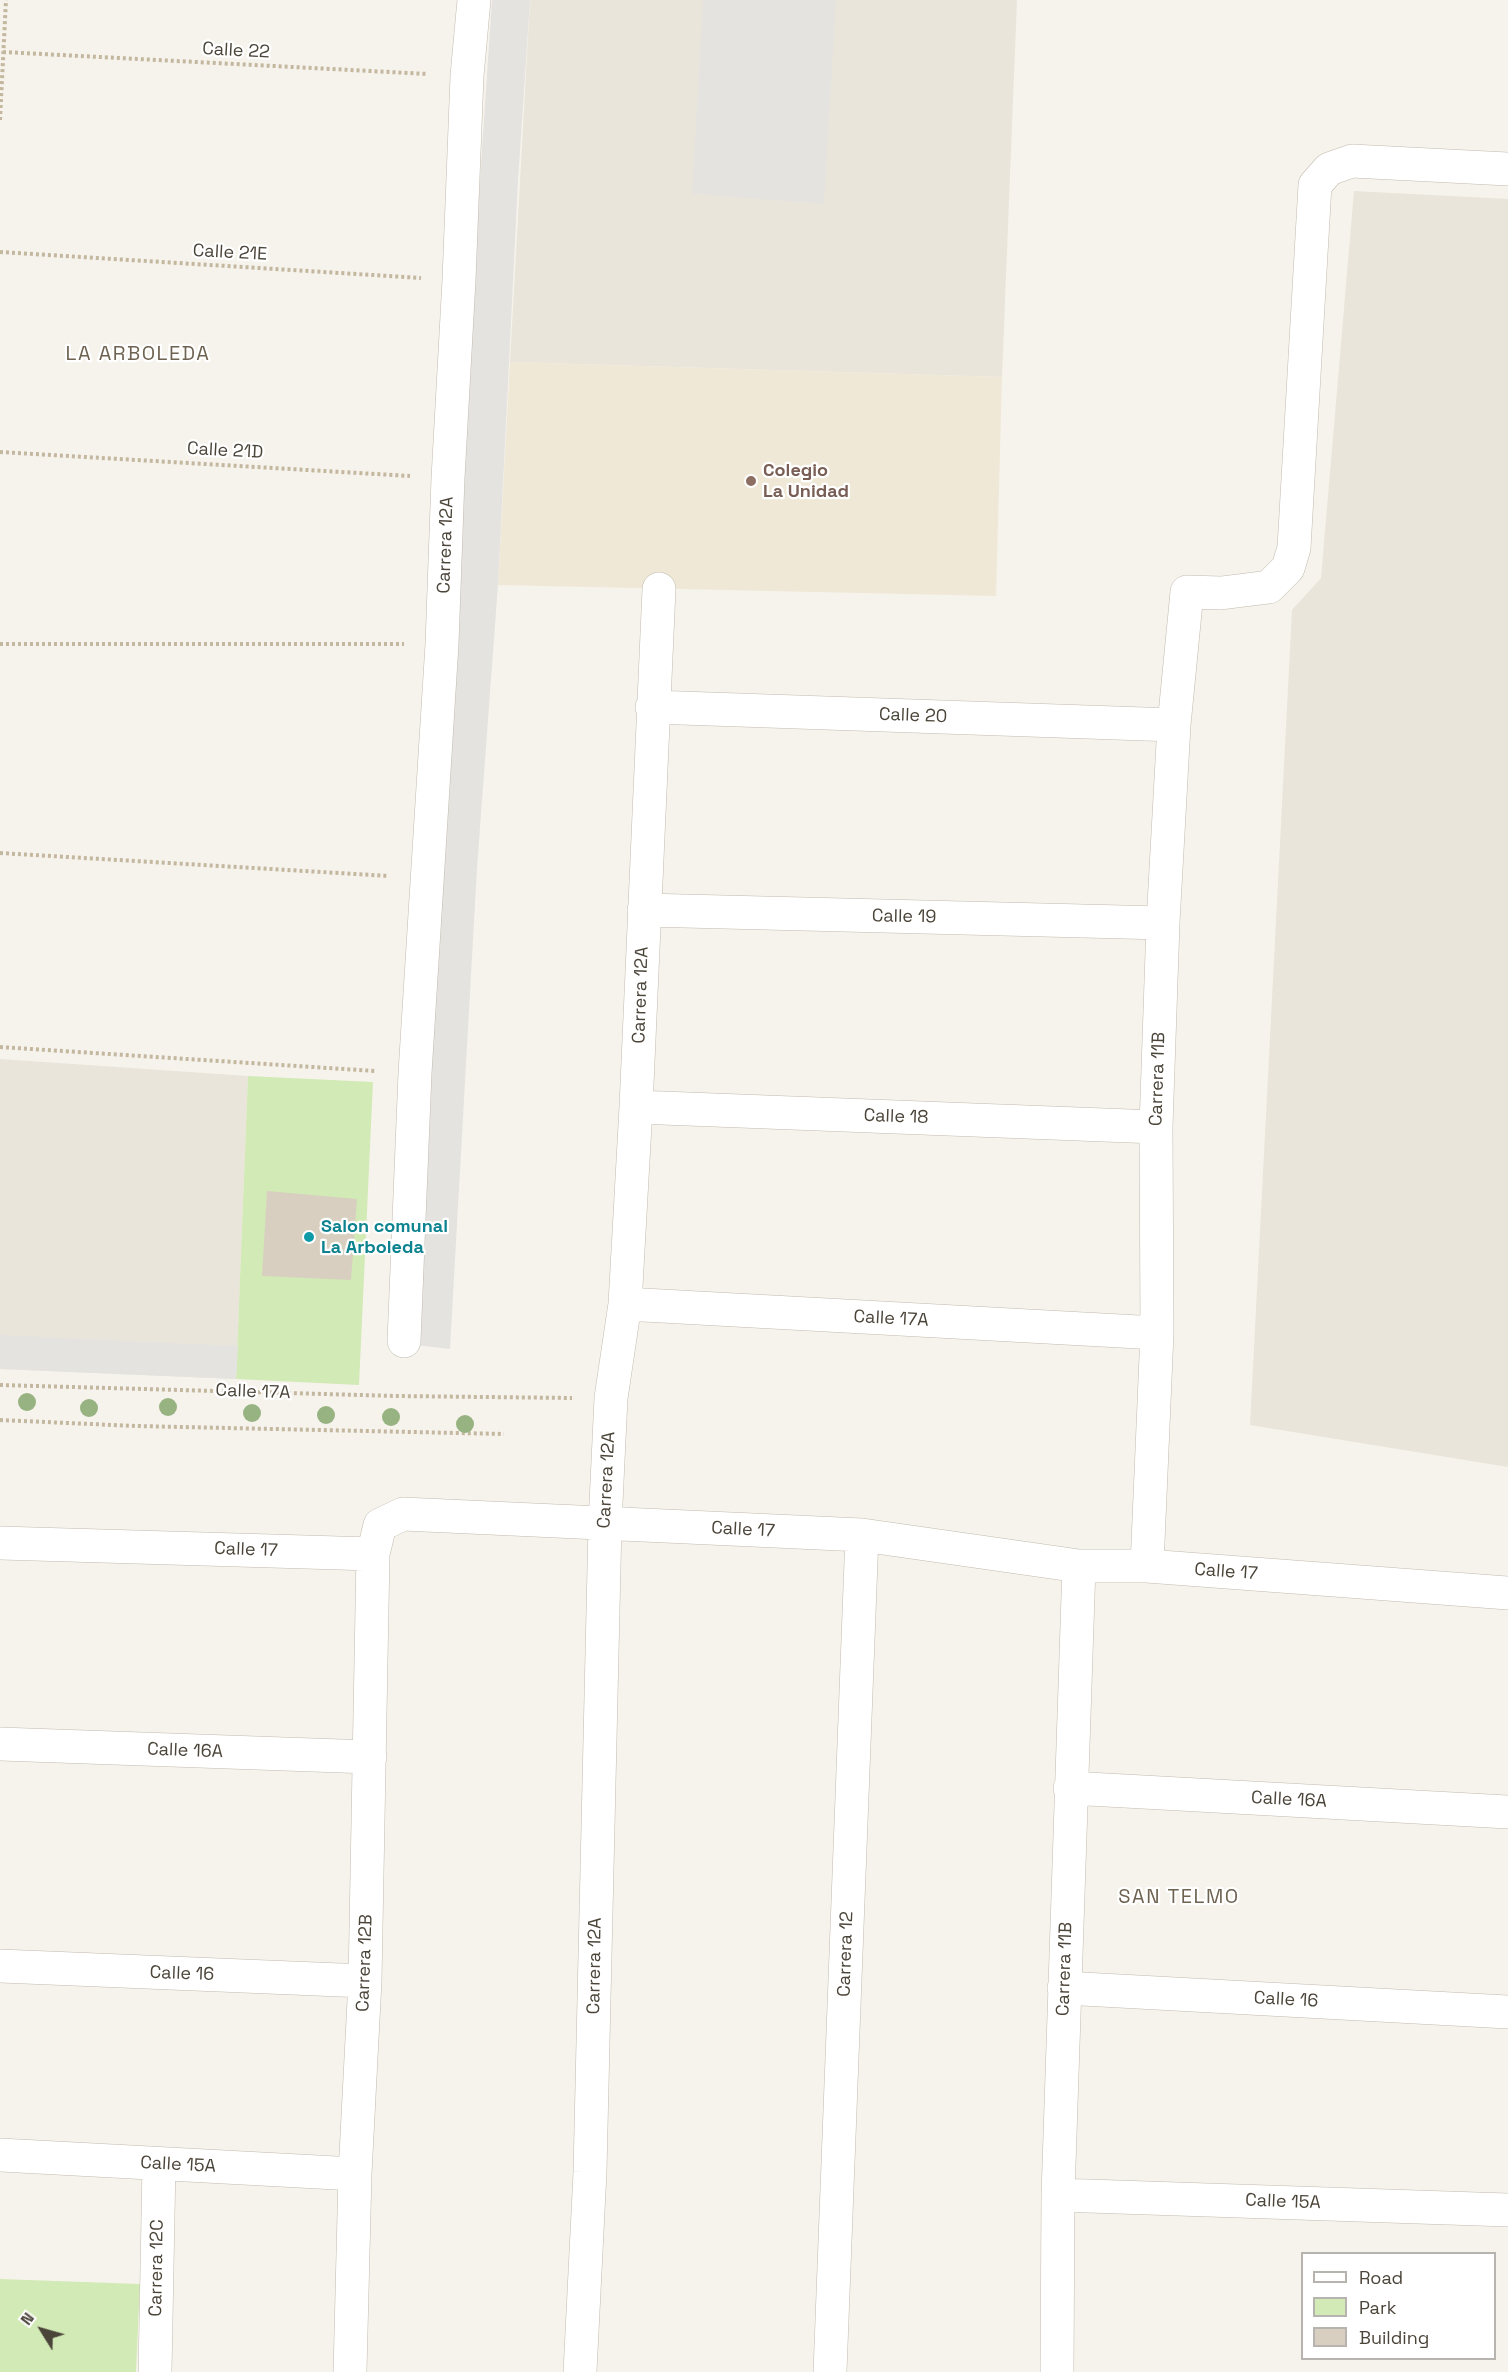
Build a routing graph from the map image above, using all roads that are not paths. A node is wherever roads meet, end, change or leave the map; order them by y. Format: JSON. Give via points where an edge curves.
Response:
{"nodes":[{"id":1,"x":474,"y":0,"type":"edge"},
{"id":2,"x":1508,"y":169,"type":"edge"},
{"id":3,"x":659,"y":589,"type":"dead end"},
{"id":4,"x":652,"y":707,"type":"junction"},
{"id":5,"x":1174,"y":725,"type":"junction"},
{"id":6,"x":644,"y":910,"type":"junction"},
{"id":7,"x":1163,"y":923,"type":"junction"},
{"id":8,"x":636,"y":1107,"type":"junction"},
{"id":9,"x":1156,"y":1127,"type":"junction"},
{"id":10,"x":625,"y":1304,"type":"junction"},
{"id":11,"x":1157,"y":1333,"type":"junction"},
{"id":12,"x":404,"y":1341,"type":"dead end"},
{"id":13,"x":605,"y":1524,"type":"junction"},
{"id":14,"x":862,"y":1535,"type":"junction"},
{"id":15,"x":0,"y":1543,"type":"edge"},
{"id":16,"x":373,"y":1554,"type":"junction"},
{"id":17,"x":1079,"y":1566,"type":"junction"},
{"id":18,"x":1147,"y":1566,"type":"junction"},
{"id":19,"x":1508,"y":1593,"type":"edge"},
{"id":20,"x":0,"y":1744,"type":"edge"},
{"id":21,"x":370,"y":1757,"type":"junction"},
{"id":22,"x":1070,"y":1788,"type":"junction"},
{"id":23,"x":1508,"y":1812,"type":"edge"},
{"id":24,"x":0,"y":1966,"type":"edge"},
{"id":25,"x":364,"y":1981,"type":"junction"},
{"id":26,"x":1064,"y":1988,"type":"junction"},
{"id":27,"x":1508,"y":2012,"type":"edge"},
{"id":28,"x":0,"y":2156,"type":"edge"},
{"id":29,"x":159,"y":2164,"type":"junction"},
{"id":30,"x":356,"y":2174,"type":"junction"},
{"id":31,"x":1058,"y":2195,"type":"junction"},
{"id":32,"x":1508,"y":2210,"type":"edge"},
{"id":33,"x":155,"y":2372,"type":"edge"},
{"id":34,"x":350,"y":2372,"type":"edge"},
{"id":35,"x":580,"y":2372,"type":"edge"},
{"id":36,"x":830,"y":2372,"type":"edge"},
{"id":37,"x":1058,"y":2372,"type":"edge"}],
"edges":[{"from":1,"to":12,"type":"street","name":"Carrera 12A","via":[[467,76],[442,644],[415,1073]]},
{"from":2,"to":5,"type":"street","name":"Carrera 11B","via":[[1352,161],[1329,169],[1315,185],[1294,548],[1288,568],[1269,587],[1221,593],[1187,592]]},
{"from":3,"to":4,"type":"street","name":"Carrera 12A"},
{"from":4,"to":5,"type":"street","name":"Calle 20"},
{"from":4,"to":6,"type":"street","name":"Carrera 12A"},
{"from":5,"to":7,"type":"street","name":"Carrera 11B"},
{"from":6,"to":7,"type":"street","name":"Calle 19"},
{"from":6,"to":8,"type":"street","name":"Carrera 12A"},
{"from":7,"to":9,"type":"street","name":"Carrera 11B"},
{"from":8,"to":9,"type":"street","name":"Calle 18"},
{"from":8,"to":10,"type":"street","name":"Carrera 12A"},
{"from":9,"to":11,"type":"street","name":"Carrera 11B"},
{"from":10,"to":11,"type":"street","name":"Calle 17A"},
{"from":10,"to":13,"type":"street","name":"Carrera 12A","via":[[611,1398]]},
{"from":11,"to":18,"type":"street","name":"Carrera 11B"},
{"from":13,"to":14,"type":"street","name":"Calle 17"},
{"from":13,"to":16,"type":"street","name":"Calle 17","via":[[403,1514],[380,1525]]},
{"from":13,"to":35,"type":"street","name":"Carrera 12A","via":[[590,2172]]},
{"from":14,"to":17,"type":"street","name":"Calle 17"},
{"from":14,"to":36,"type":"street","name":"Carrera 12"},
{"from":15,"to":16,"type":"street","name":"Calle 17"},
{"from":16,"to":21,"type":"street","name":"Carrera 12B"},
{"from":17,"to":18,"type":"street","name":"Calle 17"},
{"from":17,"to":22,"type":"street","name":"Carrera 11B"},
{"from":18,"to":19,"type":"street","name":"Calle 17"},
{"from":20,"to":21,"type":"street","name":"Calle 16A"},
{"from":21,"to":25,"type":"street","name":"Carrera 12B"},
{"from":22,"to":23,"type":"street","name":"Calle 16A"},
{"from":22,"to":26,"type":"street","name":"Carrera 11B"},
{"from":24,"to":25,"type":"street","name":"Calle 16"},
{"from":25,"to":30,"type":"street","name":"Carrera 12B"},
{"from":26,"to":27,"type":"street","name":"Calle 16"},
{"from":26,"to":31,"type":"street","name":"Carrera 11B"},
{"from":28,"to":29,"type":"street","name":"Calle 15A"},
{"from":29,"to":30,"type":"street","name":"Calle 15A"},
{"from":29,"to":33,"type":"street","name":"Carrera 12C"},
{"from":30,"to":34,"type":"street","name":"Carrera 12B"},
{"from":31,"to":32,"type":"street","name":"Calle 15A"},
{"from":31,"to":37,"type":"street","name":"Carrera 11B"}]}
